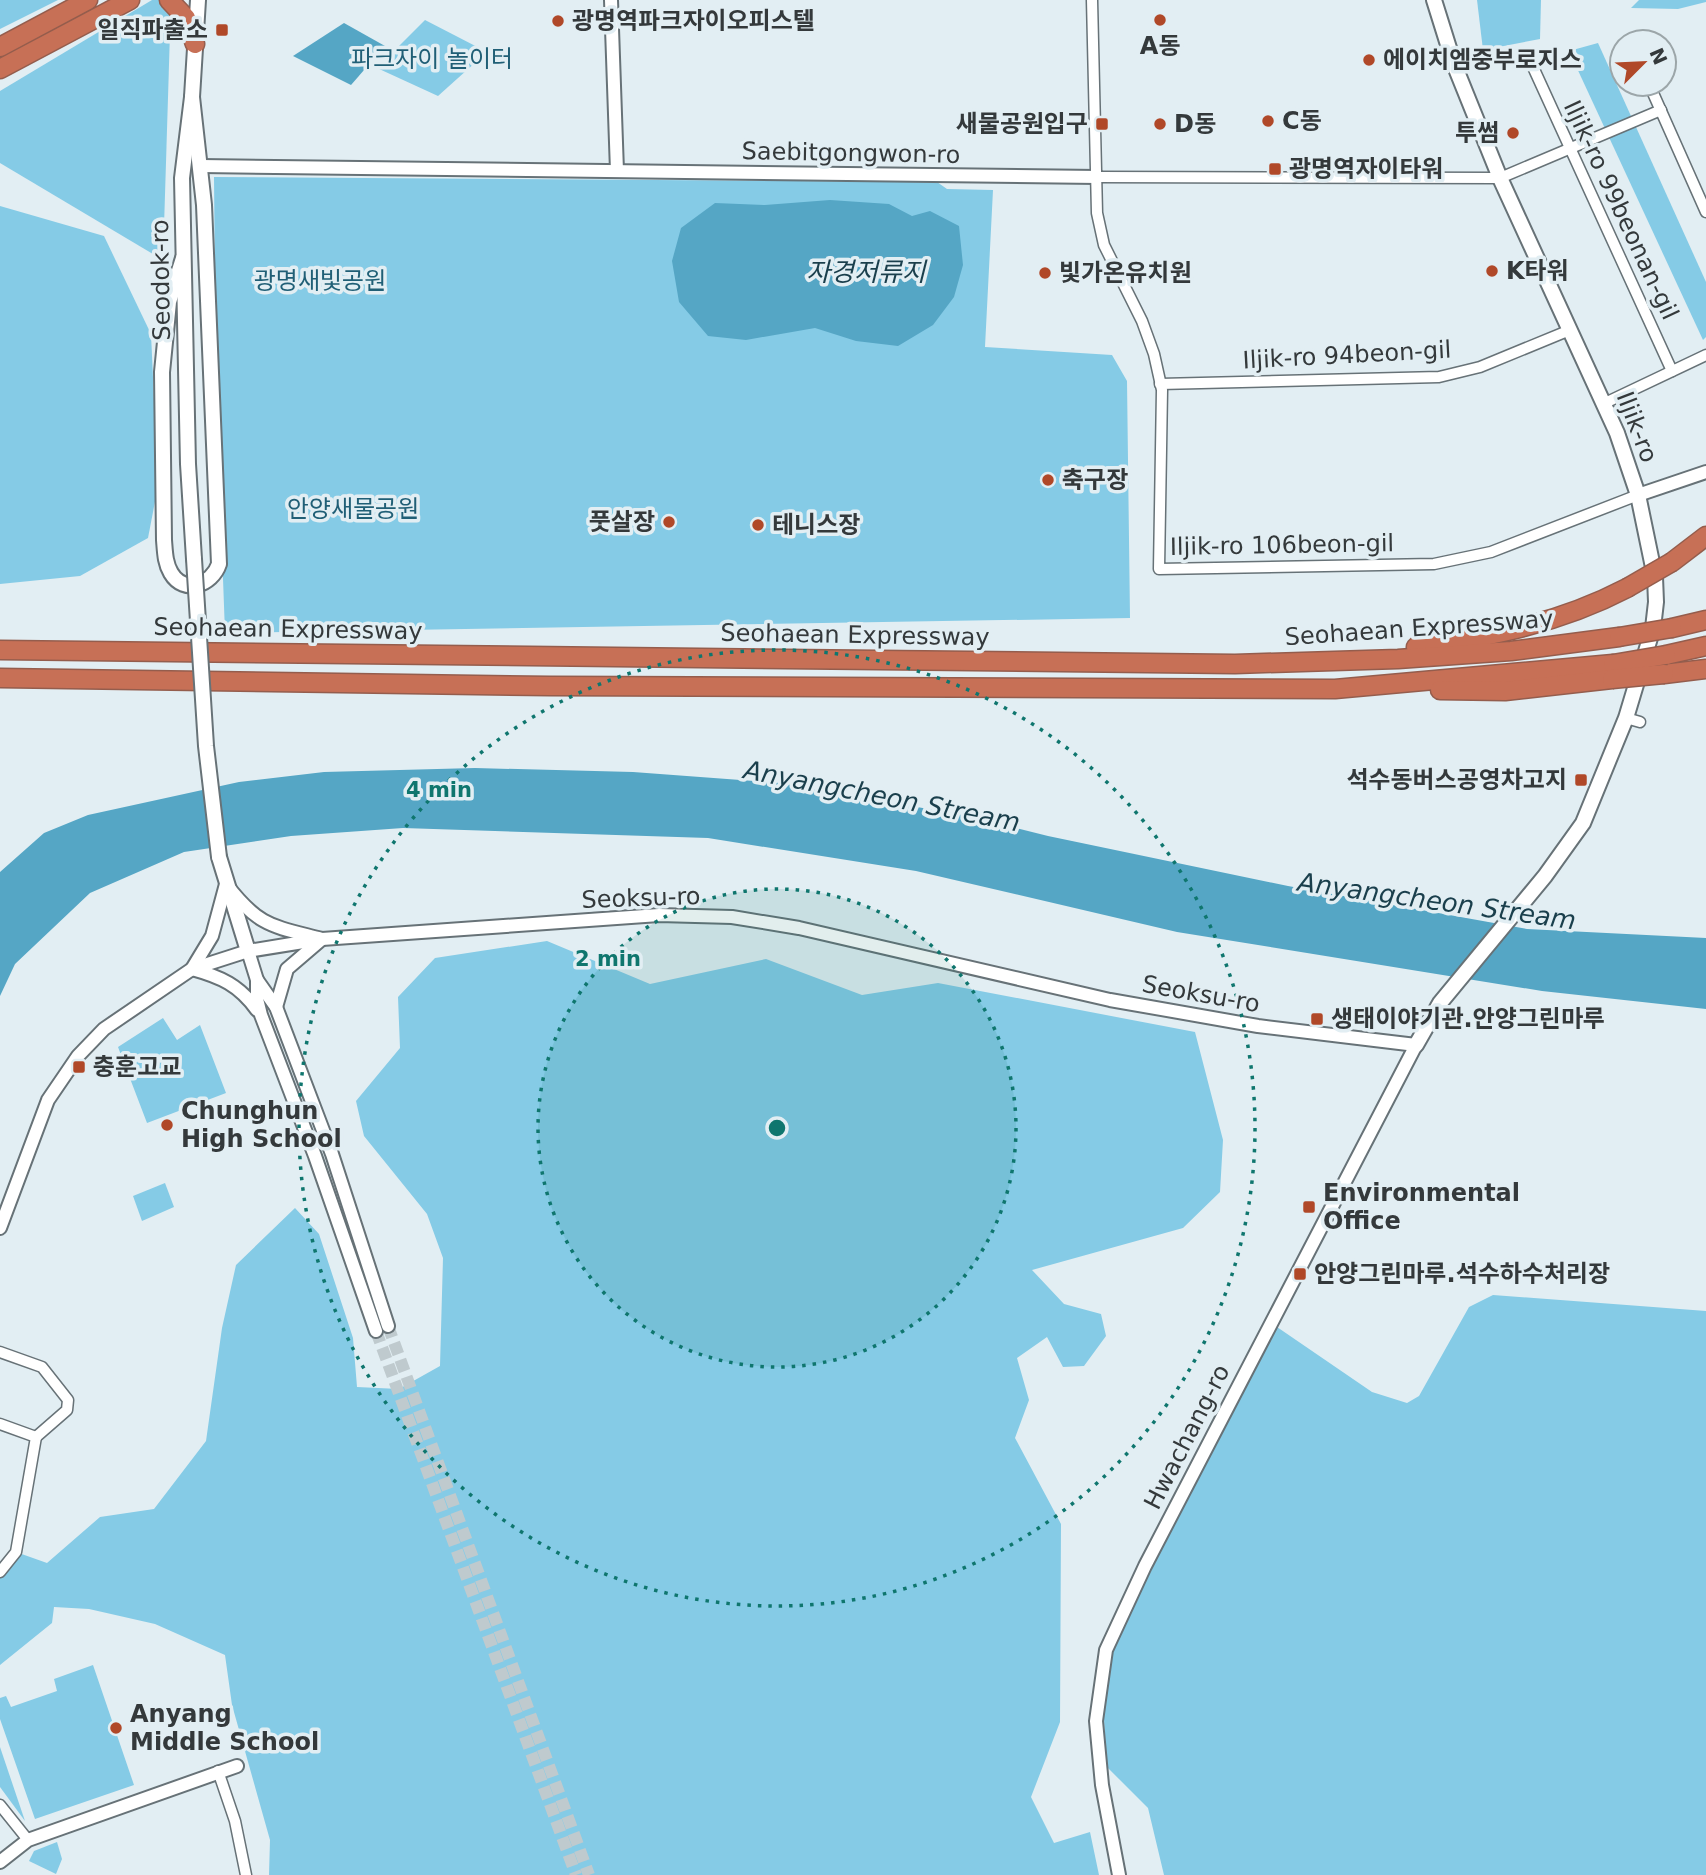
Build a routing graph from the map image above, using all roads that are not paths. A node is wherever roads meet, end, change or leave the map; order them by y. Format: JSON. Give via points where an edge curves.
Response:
{"nodes":[{"id":1,"x":88,"y":0,"type":"edge"},
{"id":2,"x":169,"y":0,"type":"edge"},
{"id":3,"x":611,"y":0,"type":"edge"},
{"id":4,"x":1092,"y":0,"type":"edge"},
{"id":5,"x":1434,"y":0,"type":"edge"},
{"id":6,"x":132,"y":1,"type":"edge"},
{"id":7,"x":200,"y":4,"type":"edge"},
{"id":8,"x":195,"y":44,"type":"junction"},
{"id":9,"x":0,"y":47,"type":"edge"},
{"id":10,"x":1533,"y":66,"type":"dead end"},
{"id":11,"x":0,"y":69,"type":"edge"},
{"id":12,"x":192,"y":97,"type":"junction"},
{"id":13,"x":1655,"y":98,"type":"edge"},
{"id":14,"x":1661,"y":110,"type":"junction"},
{"id":15,"x":1571,"y":150,"type":"junction"},
{"id":16,"x":201,"y":166,"type":"junction"},
{"id":17,"x":617,"y":171,"type":"junction"},
{"id":18,"x":1098,"y":177,"type":"junction"},
{"id":19,"x":1500,"y":178,"type":"junction"},
{"id":20,"x":1706,"y":212,"type":"edge"},
{"id":21,"x":183,"y":258,"type":"junction"},
{"id":22,"x":1570,"y":330,"type":"junction"},
{"id":23,"x":1706,"y":355,"type":"edge"},
{"id":24,"x":1672,"y":371,"type":"junction"},
{"id":25,"x":1160,"y":384,"type":"junction"},
{"id":26,"x":1605,"y":403,"type":"junction"},
{"id":27,"x":1706,"y":472,"type":"edge"},
{"id":28,"x":1638,"y":495,"type":"junction"},
{"id":29,"x":1706,"y":536,"type":"edge"},
{"id":30,"x":1706,"y":620,"type":"edge"},
{"id":31,"x":1706,"y":646,"type":"edge"},
{"id":32,"x":0,"y":650,"type":"edge"},
{"id":33,"x":1331,"y":659,"type":"junction"},
{"id":34,"x":1706,"y":669,"type":"edge"},
{"id":35,"x":1613,"y":671,"type":"junction"},
{"id":36,"x":0,"y":678,"type":"edge"},
{"id":37,"x":226,"y":884,"type":"junction"},
{"id":38,"x":322,"y":939,"type":"junction"},
{"id":39,"x":248,"y":951,"type":"junction"},
{"id":40,"x":192,"y":969,"type":"junction"},
{"id":41,"x":257,"y":980,"type":"junction"},
{"id":42,"x":276,"y":1007,"type":"junction"},
{"id":43,"x":261,"y":1015,"type":"junction"},
{"id":44,"x":1416,"y":1045,"type":"junction"},
{"id":45,"x":0,"y":1228,"type":"edge"},
{"id":46,"x":0,"y":1352,"type":"edge"},
{"id":47,"x":0,"y":1424,"type":"edge"},
{"id":48,"x":36,"y":1437,"type":"junction"},
{"id":49,"x":0,"y":1572,"type":"edge"},
{"id":50,"x":237,"y":1766,"type":"dead end"},
{"id":51,"x":218,"y":1771,"type":"junction"},
{"id":52,"x":0,"y":1805,"type":"edge"},
{"id":53,"x":28,"y":1840,"type":"junction"},
{"id":54,"x":0,"y":1862,"type":"edge"},
{"id":55,"x":246,"y":1875,"type":"edge"},
{"id":56,"x":1119,"y":1875,"type":"edge"}],
"edges":[{"from":1,"to":9,"type":"highway"},
{"from":2,"to":8,"type":"highway","via":[[186,18]]},
{"from":3,"to":17,"type":"street"},
{"from":4,"to":18,"type":"street","name":"Iljik-ro 106beon-gil"},
{"from":5,"to":19,"type":"main road","name":"Iljik-ro"},
{"from":6,"to":11,"type":"highway"},
{"from":7,"to":8,"type":"main road","name":"Seodok-ro"},
{"from":8,"to":12,"type":"main road","name":"Seodok-ro"},
{"from":10,"to":15,"type":"street","name":"Iljik-ro 99beonan-gil"},
{"from":12,"to":16,"type":"main road"},
{"from":12,"to":21,"type":"main road","name":"Seodok-ro","via":[[182,178]]},
{"from":13,"to":14,"type":"street"},
{"from":14,"to":15,"type":"street"},
{"from":14,"to":20,"type":"street"},
{"from":15,"to":19,"type":"street"},
{"from":15,"to":24,"type":"street","name":"Iljik-ro 99beonan-gil"},
{"from":16,"to":17,"type":"street","name":"Saebitgongwon-ro"},
{"from":16,"to":21,"type":"main road","via":[[219,564],[212,577],[194,586],[178,582],[172,574],[164,540],[162,372],[169,302]]},
{"from":17,"to":18,"type":"street","name":"Saebitgongwon-ro"},
{"from":18,"to":19,"type":"street","name":"Saebitgongwon-ro"},
{"from":18,"to":25,"type":"street","name":"Iljik-ro 106beon-gil","via":[[1097,213],[1104,245],[1142,321]]},
{"from":19,"to":22,"type":"main road","name":"Iljik-ro"},
{"from":21,"to":37,"type":"main road","name":"Seodok-ro","bridge":true,"via":[[188,464],[205,746]]},
{"from":22,"to":25,"type":"street","name":"Iljik-ro 94beon-gil","via":[[1480,367],[1439,377]]},
{"from":22,"to":26,"type":"main road","name":"Iljik-ro"},
{"from":23,"to":24,"type":"street"},
{"from":24,"to":26,"type":"street"},
{"from":25,"to":28,"type":"street","name":"Iljik-ro 106beon-gil","via":[[1159,569],[1434,564],[1491,552]]},
{"from":26,"to":28,"type":"main road","name":"Iljik-ro"},
{"from":27,"to":28,"type":"street"},
{"from":28,"to":44,"type":"main road","name":"Iljik-ro","via":[[1656,602],[1633,720],[1583,823],[1440,1003]]},
{"from":29,"to":33,"type":"highway","bridge":true,"via":[[1627,588],[1556,620],[1504,634]]},
{"from":30,"to":33,"type":"highway","name":"Seohaean Expressway","bridge":true,"via":[[1619,637],[1499,652]]},
{"from":31,"to":35,"type":"highway","name":"Seohaean Expressway","bridge":true},
{"from":32,"to":33,"type":"highway","name":"Seohaean Expressway","via":[[1221,664]]},
{"from":34,"to":35,"type":"highway","bridge":true,"via":[[1664,674]]},
{"from":35,"to":36,"type":"highway","name":"Seohaean Expressway","via":[[1335,689]]},
{"from":37,"to":38,"type":"street","via":[[246,910],[262,921]]},
{"from":37,"to":39,"type":"main road","name":"Seodok-ro"},
{"from":37,"to":40,"type":"street","via":[[212,936]]},
{"from":38,"to":39,"type":"street","name":"Seoksu-ro"},
{"from":38,"to":42,"type":"street","via":[[287,969]]},
{"from":38,"to":44,"type":"street","name":"Seoksu-ro","via":[[659,915],[733,917],[1110,1000],[1258,1026]]},
{"from":39,"to":40,"type":"street","name":"Seoksu-ro"},
{"from":39,"to":41,"type":"street"},
{"from":40,"to":43,"type":"street","via":[[239,988]]},
{"from":40,"to":45,"type":"street","name":"Seoksu-ro","via":[[104,1029],[66,1071],[48,1100]]},
{"from":41,"to":42,"type":"street"},
{"from":41,"to":43,"type":"street"},
{"from":42,"to":43,"type":"street","via":[[332,1154],[382,1328]]},
{"from":44,"to":56,"type":"street","name":"Hwachang-ro","via":[[1151,1553],[1106,1650],[1096,1721],[1102,1785]]},
{"from":46,"to":48,"type":"street","via":[[42,1367],[68,1400],[67,1410]]},
{"from":47,"to":48,"type":"street"},
{"from":48,"to":49,"type":"street","via":[[16,1552]]},
{"from":50,"to":51,"type":"street"},
{"from":51,"to":53,"type":"street"},
{"from":51,"to":55,"type":"street"},
{"from":52,"to":53,"type":"street"},
{"from":53,"to":54,"type":"street"}]}
